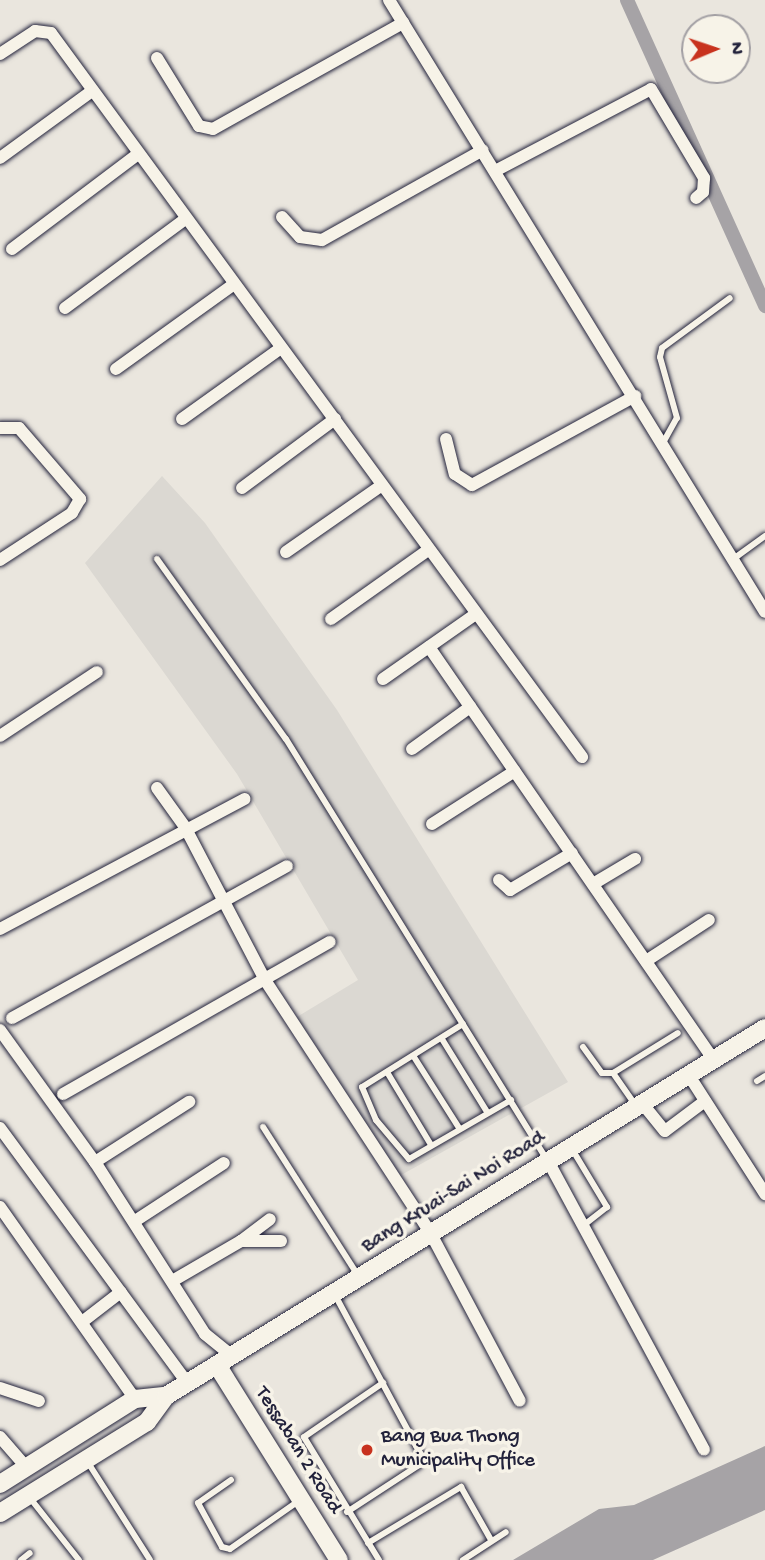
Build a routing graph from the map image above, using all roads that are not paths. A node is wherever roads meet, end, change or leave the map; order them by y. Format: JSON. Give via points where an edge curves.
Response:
{"nodes":[{"id":1,"x":389,"y":0,"type":"edge"},
{"id":2,"x":403,"y":23,"type":"junction"},
{"id":3,"x":0,"y":54,"type":"edge"},
{"id":4,"x":157,"y":58,"type":"dead end"},
{"id":5,"x":92,"y":91,"type":"junction"},
{"id":6,"x":482,"y":150,"type":"junction"},
{"id":7,"x":138,"y":154,"type":"junction"},
{"id":8,"x":0,"y":158,"type":"edge"},
{"id":9,"x":495,"y":171,"type":"junction"},
{"id":10,"x":696,"y":198,"type":"dead end"},
{"id":11,"x":282,"y":218,"type":"dead end"},
{"id":12,"x":184,"y":220,"type":"junction"},
{"id":13,"x":12,"y":249,"type":"dead end"},
{"id":14,"x":233,"y":285,"type":"junction"},
{"id":15,"x":730,"y":298,"type":"dead end"},
{"id":16,"x":65,"y":308,"type":"dead end"},
{"id":17,"x":281,"y":348,"type":"junction"},
{"id":18,"x":116,"y":369,"type":"dead end"},
{"id":19,"x":635,"y":397,"type":"junction"},
{"id":20,"x":182,"y":419,"type":"dead end"},
{"id":21,"x":335,"y":419,"type":"junction"},
{"id":22,"x":0,"y":428,"type":"edge"},
{"id":23,"x":446,"y":439,"type":"dead end"},
{"id":24,"x":664,"y":441,"type":"junction"},
{"id":25,"x":382,"y":485,"type":"junction"},
{"id":26,"x":242,"y":488,"type":"dead end"},
{"id":27,"x":765,"y":536,"type":"edge"},
{"id":28,"x":428,"y":550,"type":"junction"},
{"id":29,"x":286,"y":552,"type":"dead end"},
{"id":30,"x":736,"y":556,"type":"junction"},
{"id":31,"x":157,"y":559,"type":"dead end"},
{"id":32,"x":0,"y":560,"type":"edge"},
{"id":33,"x":765,"y":612,"type":"edge"},
{"id":34,"x":476,"y":614,"type":"junction"},
{"id":35,"x":331,"y":619,"type":"dead end"},
{"id":36,"x":429,"y":647,"type":"junction"},
{"id":37,"x":97,"y":672,"type":"dead end"},
{"id":38,"x":383,"y":679,"type":"dead end"},
{"id":39,"x":470,"y":707,"type":"junction"},
{"id":40,"x":0,"y":736,"type":"edge"},
{"id":41,"x":412,"y":749,"type":"dead end"},
{"id":42,"x":582,"y":757,"type":"dead end"},
{"id":43,"x":515,"y":771,"type":"junction"},
{"id":44,"x":157,"y":789,"type":"dead end"},
{"id":45,"x":245,"y":799,"type":"dead end"},
{"id":46,"x":432,"y":824,"type":"dead end"},
{"id":47,"x":185,"y":827,"type":"junction"},
{"id":48,"x":572,"y":853,"type":"junction"},
{"id":49,"x":635,"y":859,"type":"dead end"},
{"id":50,"x":287,"y":866,"type":"dead end"},
{"id":51,"x":499,"y":880,"type":"dead end"},
{"id":52,"x":593,"y":884,"type":"junction"},
{"id":53,"x":224,"y":899,"type":"junction"},
{"id":54,"x":709,"y":920,"type":"dead end"},
{"id":55,"x":0,"y":929,"type":"edge"},
{"id":56,"x":330,"y":942,"type":"dead end"},
{"id":57,"x":646,"y":961,"type":"junction"},
{"id":58,"x":265,"y":980,"type":"junction"},
{"id":59,"x":12,"y":1018,"type":"dead end"},
{"id":60,"x":463,"y":1024,"type":"junction"},
{"id":61,"x":0,"y":1030,"type":"edge"},
{"id":62,"x":764,"y":1031,"type":"edge"},
{"id":63,"x":678,"y":1033,"type":"dead end"},
{"id":64,"x":442,"y":1039,"type":"junction"},
{"id":65,"x":583,"y":1046,"type":"dead end"},
{"id":66,"x":414,"y":1057,"type":"junction"},
{"id":67,"x":713,"y":1059,"type":"junction"},
{"id":68,"x":387,"y":1072,"type":"junction"},
{"id":69,"x":613,"y":1073,"type":"junction"},
{"id":70,"x":688,"y":1074,"type":"junction"},
{"id":71,"x":765,"y":1076,"type":"edge"},
{"id":72,"x":757,"y":1081,"type":"dead end"},
{"id":73,"x":63,"y":1094,"type":"dead end"},
{"id":74,"x":511,"y":1100,"type":"junction"},
{"id":75,"x":705,"y":1101,"type":"junction"},
{"id":76,"x":189,"y":1102,"type":"dead end"},
{"id":77,"x":639,"y":1105,"type":"junction"},
{"id":78,"x":487,"y":1112,"type":"junction"},
{"id":79,"x":263,"y":1127,"type":"dead end"},
{"id":80,"x":459,"y":1128,"type":"junction"},
{"id":81,"x":1,"y":1130,"type":"edge"},
{"id":82,"x":431,"y":1145,"type":"junction"},
{"id":83,"x":571,"y":1147,"type":"junction"},
{"id":84,"x":95,"y":1161,"type":"junction"},
{"id":85,"x":548,"y":1161,"type":"junction"},
{"id":86,"x":223,"y":1163,"type":"dead end"},
{"id":87,"x":765,"y":1194,"type":"edge"},
{"id":88,"x":0,"y":1207,"type":"edge"},
{"id":89,"x":270,"y":1219,"type":"dead end"},
{"id":90,"x":135,"y":1222,"type":"junction"},
{"id":91,"x":583,"y":1226,"type":"junction"},
{"id":92,"x":430,"y":1232,"type":"junction"},
{"id":93,"x":241,"y":1241,"type":"junction"},
{"id":94,"x":281,"y":1241,"type":"dead end"},
{"id":95,"x":359,"y":1278,"type":"junction"},
{"id":96,"x":174,"y":1280,"type":"junction"},
{"id":97,"x":121,"y":1292,"type":"junction"},
{"id":98,"x":334,"y":1293,"type":"junction"},
{"id":99,"x":82,"y":1322,"type":"junction"},
{"id":100,"x":224,"y":1360,"type":"junction"},
{"id":101,"x":187,"y":1383,"type":"junction"},
{"id":102,"x":383,"y":1383,"type":"junction"},
{"id":103,"x":0,"y":1388,"type":"edge"},
{"id":104,"x":166,"y":1396,"type":"junction"},
{"id":105,"x":135,"y":1399,"type":"junction"},
{"id":106,"x":39,"y":1401,"type":"dead end"},
{"id":107,"x":520,"y":1401,"type":"dead end"},
{"id":108,"x":0,"y":1437,"type":"edge"},
{"id":109,"x":704,"y":1449,"type":"dead end"},
{"id":110,"x":86,"y":1460,"type":"junction"},
{"id":111,"x":26,"y":1467,"type":"junction"},
{"id":112,"x":231,"y":1480,"type":"dead end"},
{"id":113,"x":0,"y":1484,"type":"edge"},
{"id":114,"x":29,"y":1496,"type":"junction"},
{"id":115,"x":301,"y":1499,"type":"junction"},
{"id":116,"x":346,"y":1512,"type":"junction"},
{"id":117,"x":0,"y":1513,"type":"edge"},
{"id":118,"x":506,"y":1532,"type":"dead end"},
{"id":119,"x":491,"y":1540,"type":"junction"},
{"id":120,"x":368,"y":1543,"type":"junction"},
{"id":121,"x":30,"y":1553,"type":"dead end"},
{"id":122,"x":21,"y":1560,"type":"edge"},
{"id":123,"x":79,"y":1560,"type":"edge"},
{"id":124,"x":150,"y":1560,"type":"edge"},
{"id":125,"x":339,"y":1560,"type":"edge"},
{"id":126,"x":379,"y":1560,"type":"edge"},
{"id":127,"x":463,"y":1560,"type":"edge"}],
"edges":[{"from":1,"to":2,"type":"street"},
{"from":2,"to":4,"type":"street","via":[[213,129],[199,126]]},
{"from":2,"to":6,"type":"street"},
{"from":3,"to":5,"type":"street","via":[[45,30]]},
{"from":5,"to":7,"type":"street"},
{"from":5,"to":8,"type":"street"},
{"from":6,"to":9,"type":"street"},
{"from":6,"to":11,"type":"street","via":[[322,240],[300,237]]},
{"from":7,"to":12,"type":"street"},
{"from":7,"to":13,"type":"street"},
{"from":9,"to":10,"type":"street","via":[[651,89],[704,178],[703,192]]},
{"from":9,"to":19,"type":"street"},
{"from":12,"to":14,"type":"street"},
{"from":12,"to":16,"type":"street"},
{"from":14,"to":17,"type":"street"},
{"from":14,"to":18,"type":"street"},
{"from":15,"to":24,"type":"lane","via":[[662,348],[660,357],[677,418]]},
{"from":17,"to":20,"type":"street"},
{"from":17,"to":21,"type":"street"},
{"from":19,"to":23,"type":"street","via":[[472,485],[456,474]]},
{"from":19,"to":24,"type":"street"},
{"from":21,"to":25,"type":"street"},
{"from":21,"to":26,"type":"street"},
{"from":22,"to":32,"type":"street","via":[[19,428],[80,499],[72,513]]},
{"from":24,"to":30,"type":"street"},
{"from":25,"to":28,"type":"street"},
{"from":25,"to":29,"type":"street"},
{"from":27,"to":30,"type":"lane"},
{"from":28,"to":34,"type":"street"},
{"from":28,"to":35,"type":"street"},
{"from":30,"to":33,"type":"street"},
{"from":31,"to":60,"type":"lane","via":[[286,739]]},
{"from":34,"to":36,"type":"street"},
{"from":34,"to":42,"type":"street"},
{"from":36,"to":38,"type":"street"},
{"from":36,"to":39,"type":"street"},
{"from":37,"to":40,"type":"street"},
{"from":39,"to":41,"type":"street"},
{"from":39,"to":43,"type":"street"},
{"from":43,"to":46,"type":"street"},
{"from":43,"to":48,"type":"street"},
{"from":44,"to":47,"type":"street"},
{"from":45,"to":47,"type":"street"},
{"from":47,"to":53,"type":"street"},
{"from":47,"to":55,"type":"street"},
{"from":48,"to":51,"type":"street","via":[[510,890]]},
{"from":48,"to":52,"type":"street"},
{"from":49,"to":52,"type":"street"},
{"from":50,"to":53,"type":"street"},
{"from":52,"to":57,"type":"street"},
{"from":53,"to":58,"type":"street"},
{"from":53,"to":59,"type":"street"},
{"from":54,"to":57,"type":"street"},
{"from":56,"to":58,"type":"street"},
{"from":57,"to":67,"type":"street"},
{"from":58,"to":73,"type":"street"},
{"from":58,"to":92,"type":"street"},
{"from":60,"to":64,"type":"lane"},
{"from":60,"to":74,"type":"lane"},
{"from":61,"to":84,"type":"street"},
{"from":62,"to":67,"type":"main road","name":"Bang Kruai-Sai Noi Road"},
{"from":63,"to":69,"type":"lane"},
{"from":64,"to":66,"type":"lane"},
{"from":64,"to":78,"type":"lane"},
{"from":65,"to":69,"type":"lane","via":[[602,1073]]},
{"from":66,"to":68,"type":"lane"},
{"from":66,"to":80,"type":"lane"},
{"from":67,"to":70,"type":"main road","name":"Bang Kruai-Sai Noi Road"},
{"from":68,"to":82,"type":"lane"},
{"from":68,"to":82,"type":"lane","via":[[361,1088],[376,1120],[405,1159]]},
{"from":69,"to":77,"type":"lane"},
{"from":70,"to":75,"type":"street"},
{"from":70,"to":77,"type":"main road","name":"Bang Kruai-Sai Noi Road"},
{"from":71,"to":72,"type":"lane"},
{"from":74,"to":78,"type":"lane"},
{"from":74,"to":85,"type":"lane"},
{"from":75,"to":77,"type":"street","via":[[666,1131]]},
{"from":75,"to":87,"type":"street"},
{"from":76,"to":84,"type":"street"},
{"from":77,"to":83,"type":"main road","name":"Bang Kruai-Sai Noi Road"},
{"from":78,"to":80,"type":"lane"},
{"from":79,"to":95,"type":"lane"},
{"from":80,"to":82,"type":"lane"},
{"from":81,"to":97,"type":"street"},
{"from":83,"to":85,"type":"main road","name":"Bang Kruai-Sai Noi Road"},
{"from":83,"to":91,"type":"lane","via":[[607,1207]]},
{"from":84,"to":90,"type":"street"},
{"from":85,"to":91,"type":"street"},
{"from":85,"to":92,"type":"main road","name":"Bang Kruai-Sai Noi Road"},
{"from":86,"to":90,"type":"street"},
{"from":88,"to":99,"type":"street"},
{"from":89,"to":93,"type":"street"},
{"from":90,"to":96,"type":"street"},
{"from":91,"to":109,"type":"street"},
{"from":92,"to":95,"type":"main road","name":"Bang Kruai-Sai Noi Road"},
{"from":92,"to":107,"type":"street"},
{"from":93,"to":94,"type":"street"},
{"from":93,"to":96,"type":"street"},
{"from":95,"to":98,"type":"main road","name":"Bang Kruai-Sai Noi Road"},
{"from":96,"to":100,"type":"street"},
{"from":97,"to":99,"type":"street"},
{"from":97,"to":101,"type":"street"},
{"from":98,"to":100,"type":"main road","name":"Bang Kruai-Sai Noi Road"},
{"from":98,"to":102,"type":"lane"},
{"from":99,"to":105,"type":"street"},
{"from":100,"to":101,"type":"main road","name":"Bang Kruai-Sai Noi Road"},
{"from":100,"to":115,"type":"main road","name":"Tessaban 2 Road"},
{"from":101,"to":104,"type":"main road","name":"Bang Kruai-Sai Noi Road"},
{"from":102,"to":116,"type":"lane","via":[[421,1462]]},
{"from":102,"to":116,"type":"lane","via":[[304,1434]]},
{"from":103,"to":106,"type":"street"},
{"from":104,"to":105,"type":"main road","name":"Bang Kruai-Sai Noi Road"},
{"from":104,"to":110,"type":"main road","name":"Bang Kruai-Sai Noi Road","via":[[147,1422]]},
{"from":105,"to":111,"type":"main road","name":"Bang Kruai-Sai Noi Road"},
{"from":108,"to":111,"type":"street"},
{"from":110,"to":114,"type":"main road","name":"Bang Kruai-Sai Noi Road"},
{"from":110,"to":124,"type":"lane"},
{"from":111,"to":113,"type":"main road","name":"Bang Kruai-Sai Noi Road"},
{"from":112,"to":115,"type":"lane","via":[[198,1503],[222,1547],[230,1549]]},
{"from":114,"to":117,"type":"main road","name":"Bang Kruai-Sai Noi Road"},
{"from":114,"to":123,"type":"lane"},
{"from":115,"to":125,"type":"main road","name":"Tessaban 2 Road"},
{"from":116,"to":120,"type":"lane"},
{"from":118,"to":119,"type":"lane"},
{"from":119,"to":120,"type":"lane","via":[[461,1488]]},
{"from":119,"to":127,"type":"lane"},
{"from":120,"to":126,"type":"lane"},
{"from":121,"to":122,"type":"lane"}]}
